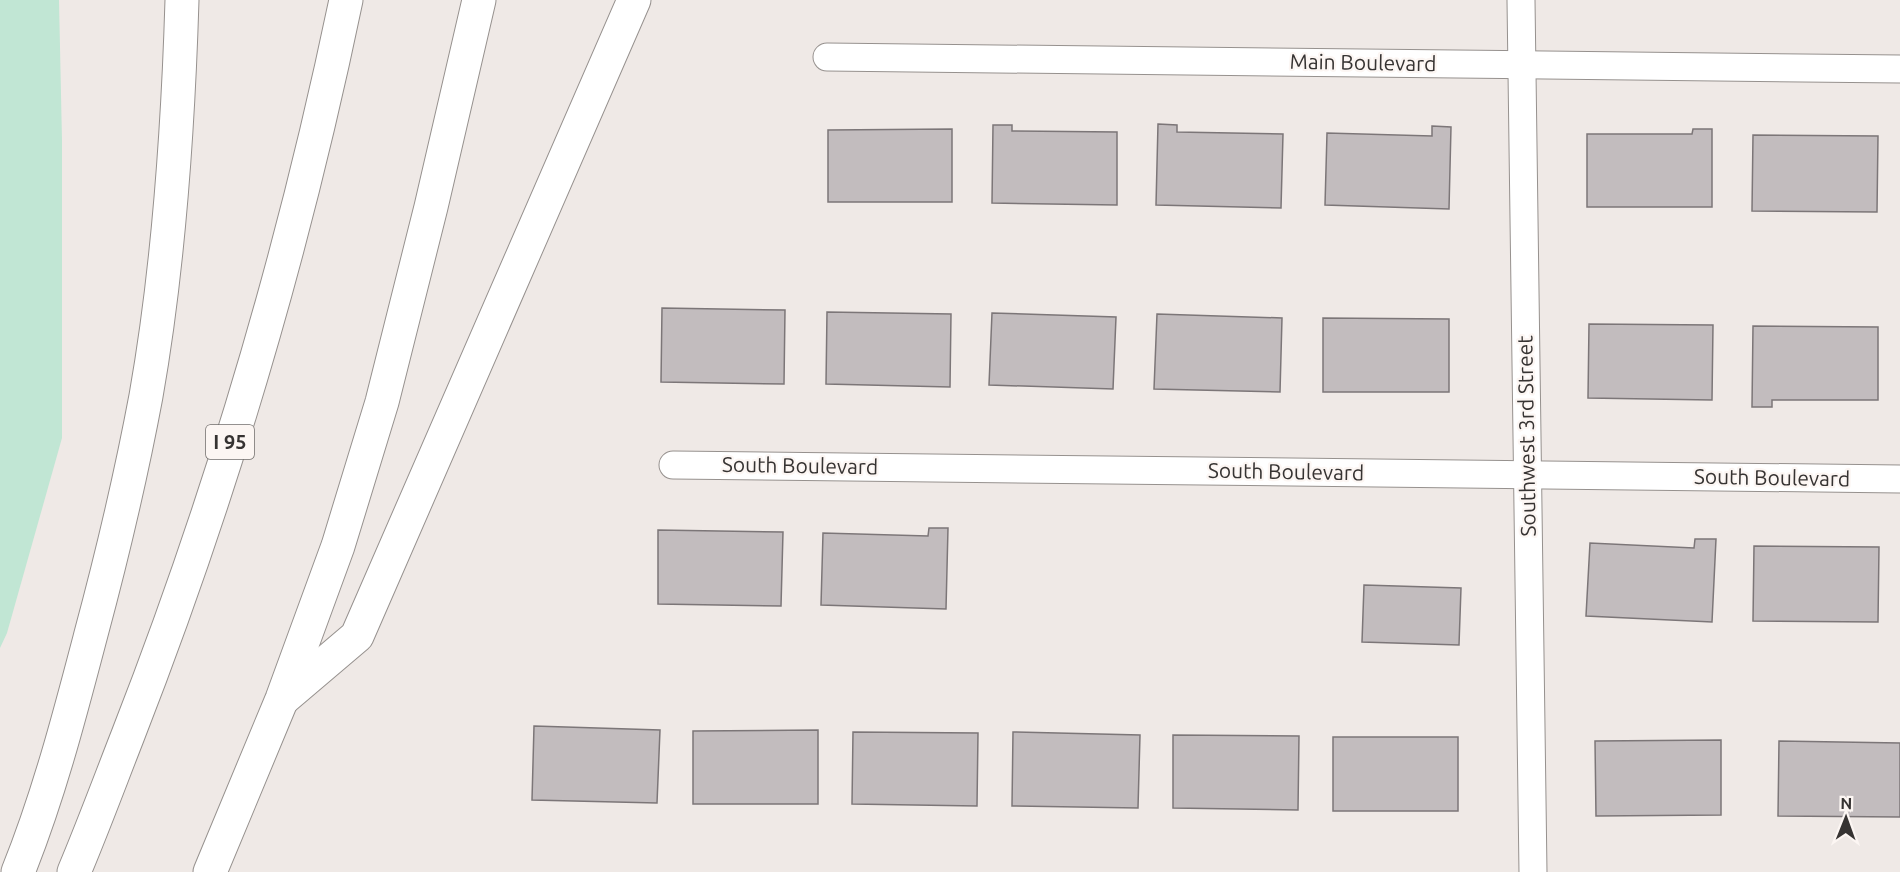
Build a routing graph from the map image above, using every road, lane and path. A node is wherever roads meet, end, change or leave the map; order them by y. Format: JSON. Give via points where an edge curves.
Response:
{"nodes":[{"id":1,"x":182,"y":0,"type":"edge"},
{"id":2,"x":346,"y":0,"type":"edge"},
{"id":3,"x":479,"y":0,"type":"edge"},
{"id":4,"x":634,"y":0,"type":"edge"},
{"id":5,"x":1521,"y":0,"type":"edge"},
{"id":6,"x":826,"y":57,"type":"dead end"},
{"id":7,"x":1522,"y":65,"type":"junction"},
{"id":8,"x":1900,"y":69,"type":"edge"},
{"id":9,"x":673,"y":465,"type":"dead end"},
{"id":10,"x":1527,"y":474,"type":"junction"},
{"id":11,"x":1900,"y":479,"type":"edge"},
{"id":12,"x":282,"y":699,"type":"junction"},
{"id":13,"x":18,"y":872,"type":"edge"},
{"id":14,"x":74,"y":872,"type":"edge"},
{"id":15,"x":210,"y":872,"type":"edge"},
{"id":16,"x":1533,"y":872,"type":"edge"}],
"edges":[{"from":1,"to":13,"type":"highway","via":[[172,186],[146,396],[113,548],[72,707]]},
{"from":2,"to":14,"type":"highway","number":"I 95","via":[[298,206],[256,361],[160,652]]},
{"from":3,"to":12,"type":"highway","via":[[382,402],[338,546]]},
{"from":4,"to":12,"type":"highway","via":[[357,636]]},
{"from":5,"to":7,"type":"street","name":"Southwest 3rd Street"},
{"from":6,"to":7,"type":"street","name":"Main Boulevard"},
{"from":7,"to":8,"type":"street","name":"Main Boulevard"},
{"from":7,"to":10,"type":"street","name":"Southwest 3rd Street"},
{"from":9,"to":10,"type":"street","name":"South Boulevard"},
{"from":10,"to":11,"type":"street","name":"South Boulevard"},
{"from":10,"to":16,"type":"street","name":"Southwest 3rd Street"},
{"from":12,"to":15,"type":"highway"}]}
